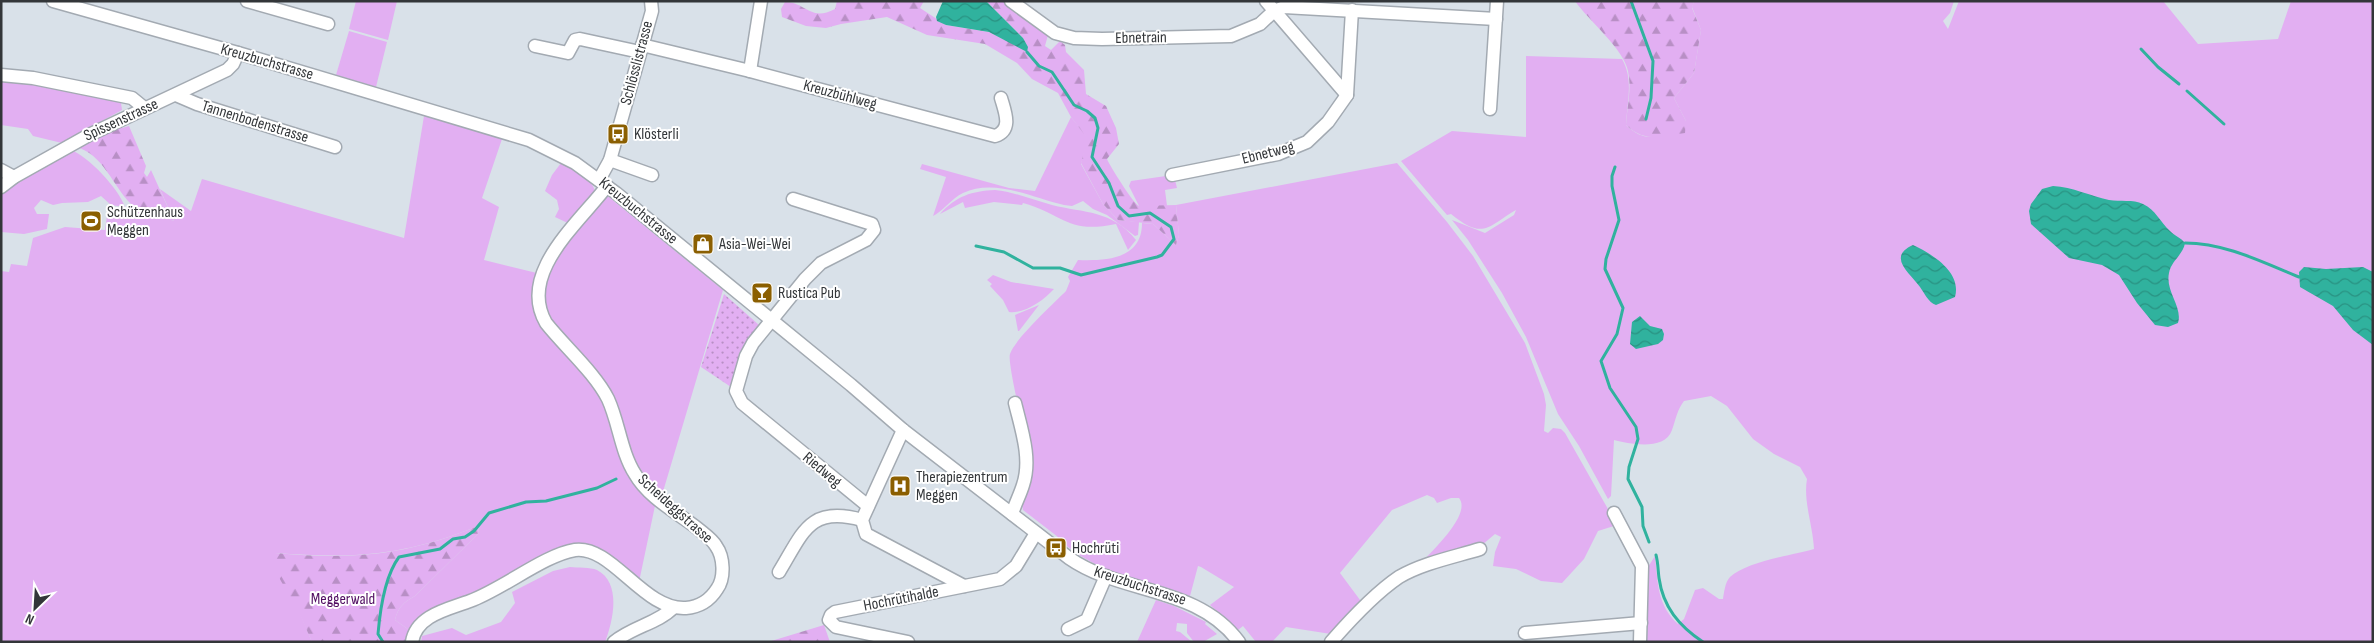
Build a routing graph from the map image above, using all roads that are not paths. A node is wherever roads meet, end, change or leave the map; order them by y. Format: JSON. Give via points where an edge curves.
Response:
{"nodes":[{"id":1,"x":54,"y":1,"type":"edge"},
{"id":2,"x":248,"y":1,"type":"edge"},
{"id":3,"x":651,"y":1,"type":"edge"},
{"id":4,"x":761,"y":1,"type":"edge"},
{"id":5,"x":1011,"y":1,"type":"edge"},
{"id":6,"x":1497,"y":1,"type":"edge"},
{"id":7,"x":1270,"y":6,"type":"edge"},
{"id":8,"x":1352,"y":10,"type":"junction"},
{"id":9,"x":1496,"y":18,"type":"junction"},
{"id":10,"x":328,"y":24,"type":"dead end"},
{"id":11,"x":535,"y":46,"type":"dead end"},
{"id":12,"x":641,"y":49,"type":"junction"},
{"id":13,"x":238,"y":53,"type":"junction"},
{"id":14,"x":750,"y":71,"type":"junction"},
{"id":15,"x":1,"y":75,"type":"edge"},
{"id":16,"x":176,"y":95,"type":"junction"},
{"id":17,"x":1347,"y":95,"type":"junction"},
{"id":18,"x":1001,"y":98,"type":"dead end"},
{"id":19,"x":143,"y":107,"type":"junction"},
{"id":20,"x":1490,"y":109,"type":"dead end"},
{"id":21,"x":335,"y":147,"type":"dead end"},
{"id":22,"x":610,"y":160,"type":"junction"},
{"id":23,"x":1,"y":170,"type":"edge"},
{"id":24,"x":652,"y":175,"type":"dead end"},
{"id":25,"x":1172,"y":175,"type":"dead end"},
{"id":26,"x":14,"y":177,"type":"junction"},
{"id":27,"x":603,"y":183,"type":"junction"},
{"id":28,"x":1,"y":187,"type":"edge"},
{"id":29,"x":793,"y":200,"type":"dead end"},
{"id":30,"x":772,"y":320,"type":"junction"},
{"id":31,"x":1015,"y":403,"type":"dead end"},
{"id":32,"x":903,"y":430,"type":"junction"},
{"id":33,"x":868,"y":506,"type":"junction"},
{"id":34,"x":1614,"y":513,"type":"dead end"},
{"id":35,"x":1012,"y":514,"type":"junction"},
{"id":36,"x":862,"y":520,"type":"junction"},
{"id":37,"x":1036,"y":533,"type":"junction"},
{"id":38,"x":1480,"y":549,"type":"dead end"},
{"id":39,"x":779,"y":572,"type":"dead end"},
{"id":40,"x":1106,"y":576,"type":"junction"},
{"id":41,"x":964,"y":586,"type":"junction"},
{"id":42,"x":673,"y":608,"type":"junction"},
{"id":43,"x":1641,"y":623,"type":"junction"},
{"id":44,"x":1068,"y":629,"type":"dead end"},
{"id":45,"x":1525,"y":633,"type":"dead end"},
{"id":46,"x":412,"y":642,"type":"edge"},
{"id":47,"x":614,"y":642,"type":"edge"},
{"id":48,"x":908,"y":642,"type":"edge"},
{"id":49,"x":1239,"y":642,"type":"edge"},
{"id":50,"x":1331,"y":642,"type":"edge"},
{"id":51,"x":1640,"y":642,"type":"edge"}],
"edges":[{"from":1,"to":13,"type":"street","name":"Kreuzbuchstrasse"},
{"from":2,"to":10,"type":"street"},
{"from":3,"to":12,"type":"street","name":"Schlösslistrasse","via":[[652,11]]},
{"from":4,"to":14,"type":"street"},
{"from":5,"to":7,"type":"street","name":"Ebnetrain","via":[[1055,33],[1074,38],[1102,39],[1231,36],[1260,24]]},
{"from":6,"to":9,"type":"street"},
{"from":7,"to":8,"type":"street"},
{"from":7,"to":17,"type":"street"},
{"from":8,"to":9,"type":"street"},
{"from":8,"to":17,"type":"street"},
{"from":9,"to":20,"type":"street"},
{"from":11,"to":12,"type":"street","name":"Kreuzbühlweg","via":[[568,53],[575,40],[580,39]]},
{"from":12,"to":14,"type":"street","name":"Kreuzbühlweg"},
{"from":12,"to":22,"type":"street","name":"Schlösslistrasse"},
{"from":13,"to":16,"type":"street","name":"Spissenstrasse","via":[[227,70]]},
{"from":13,"to":27,"type":"street","name":"Kreuzbuchstrasse","via":[[528,140],[561,154]]},
{"from":14,"to":18,"type":"street","name":"Kreuzbühlweg","via":[[995,136],[1003,132],[1007,123]]},
{"from":15,"to":19,"type":"street","via":[[33,78],[132,98]]},
{"from":16,"to":19,"type":"street","name":"Spissenstrasse"},
{"from":16,"to":21,"type":"street","name":"Tannenbodenstrasse"},
{"from":17,"to":25,"type":"street","name":"Ebnetweg","via":[[1328,122],[1307,142],[1295,148]]},
{"from":19,"to":26,"type":"street","name":"Spissenstrasse"},
{"from":22,"to":24,"type":"street"},
{"from":22,"to":27,"type":"street","name":"Schlösslistrasse"},
{"from":23,"to":26,"type":"street"},
{"from":26,"to":28,"type":"street","name":"Spissenstrasse"},
{"from":27,"to":30,"type":"street","name":"Kreuzbuchstrasse"},
{"from":27,"to":42,"type":"street","name":"Scheideggstrasse","via":[[544,269],[537,301],[546,323],[608,399],[635,474],[657,497],[717,547],[722,568],[719,587],[706,601],[695,606]]},
{"from":29,"to":30,"type":"street","name":"Riedweg","via":[[872,224],[874,230],[866,240],[821,263]]},
{"from":30,"to":32,"type":"street","name":"Kreuzbuchstrasse"},
{"from":30,"to":33,"type":"street","name":"Riedweg","via":[[746,356],[736,386],[739,399]]},
{"from":31,"to":35,"type":"street","via":[[1027,466],[1024,484]]},
{"from":32,"to":33,"type":"street"},
{"from":32,"to":35,"type":"street","name":"Kreuzbuchstrasse"},
{"from":33,"to":36,"type":"street"},
{"from":34,"to":43,"type":"street","via":[[1642,566]]},
{"from":35,"to":37,"type":"street","name":"Kreuzbuchstrasse"},
{"from":36,"to":39,"type":"street","via":[[843,515],[823,516],[808,525]]},
{"from":36,"to":41,"type":"street","via":[[866,534]]},
{"from":37,"to":40,"type":"street","name":"Kreuzbuchstrasse","via":[[1077,563]]},
{"from":37,"to":41,"type":"street","name":"Hochrütihalde","via":[[1011,572],[1000,579]]},
{"from":38,"to":50,"type":"street","via":[[1415,569],[1399,578]]},
{"from":40,"to":44,"type":"street","via":[[1087,620]]},
{"from":40,"to":49,"type":"street","name":"Kreuzbuchstrasse","via":[[1190,602],[1217,619]]},
{"from":41,"to":48,"type":"street","name":"Hochrütihalde","via":[[835,612],[829,620],[836,628]]},
{"from":42,"to":46,"type":"street","via":[[640,588],[599,555],[577,550],[558,555],[485,596],[429,617],[413,634]]},
{"from":42,"to":47,"type":"street","name":"Scheideggstrasse","via":[[667,615],[626,632]]},
{"from":43,"to":45,"type":"street"},
{"from":43,"to":51,"type":"street"}]}
